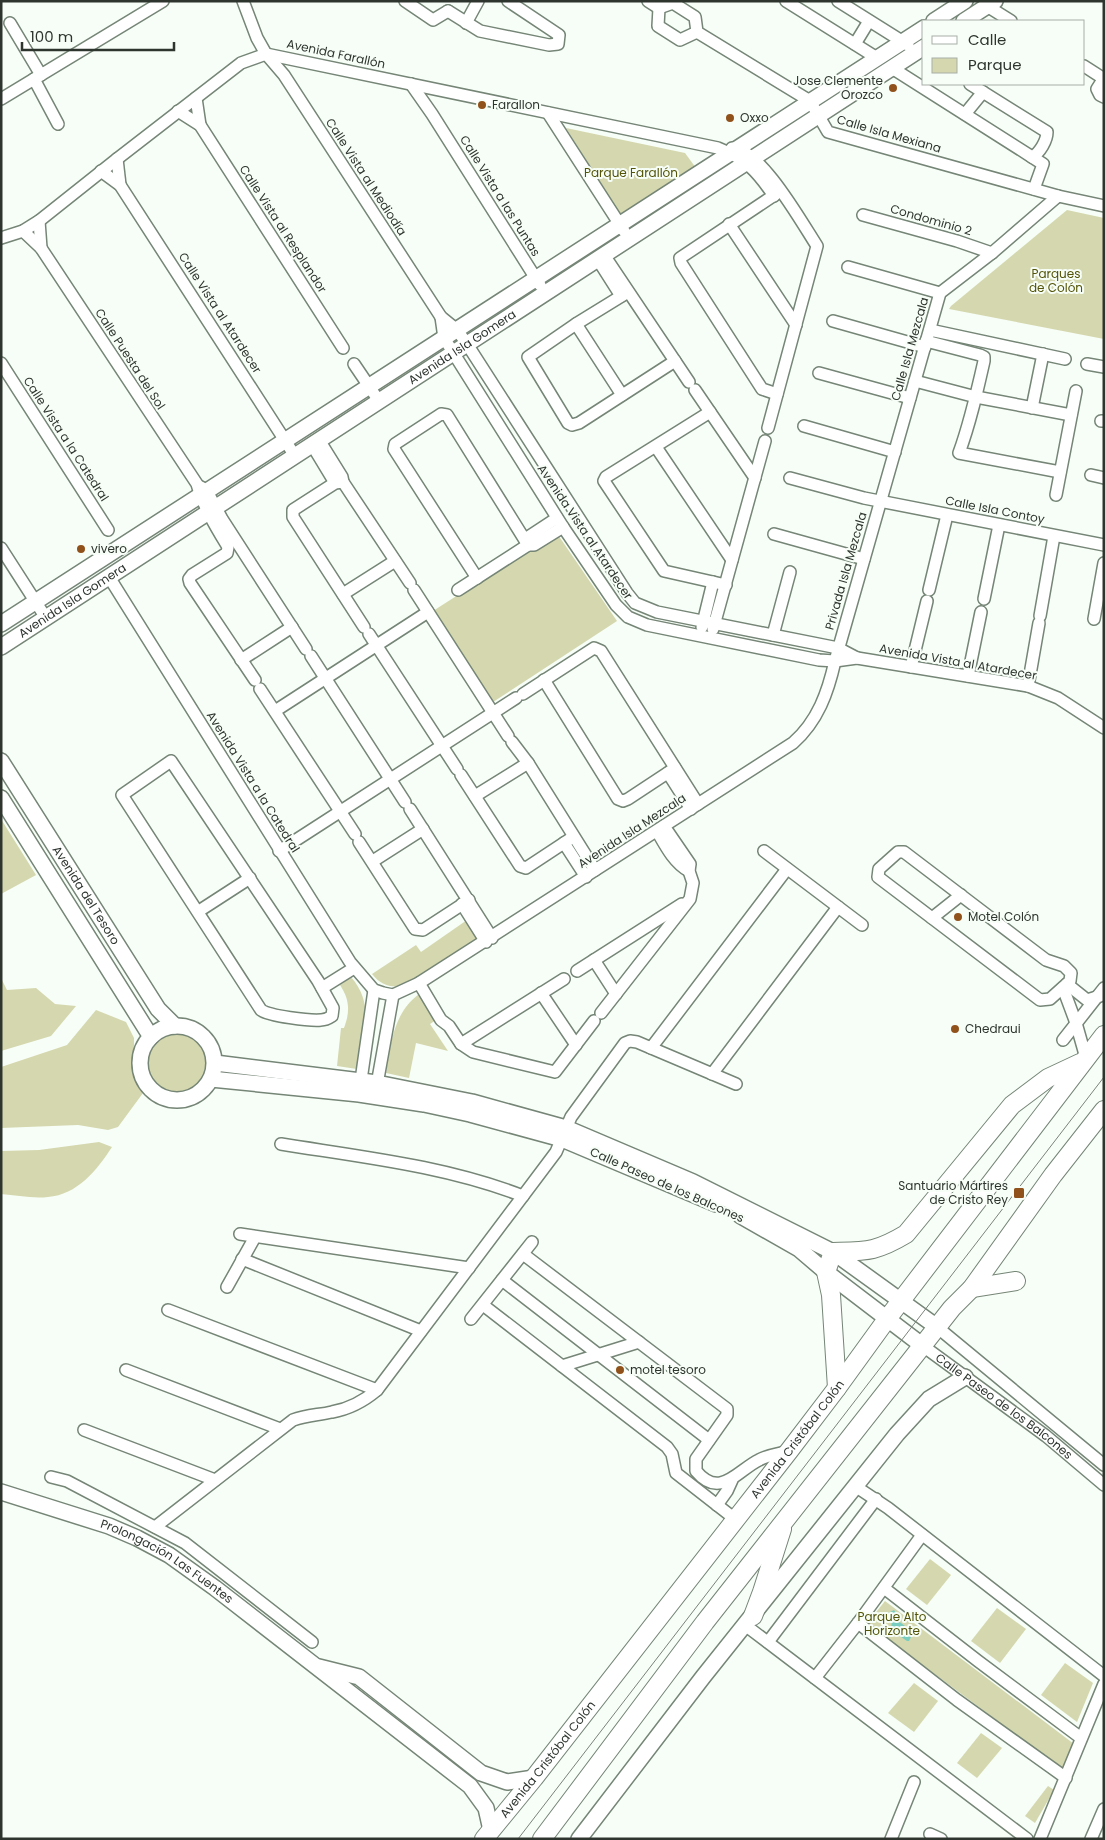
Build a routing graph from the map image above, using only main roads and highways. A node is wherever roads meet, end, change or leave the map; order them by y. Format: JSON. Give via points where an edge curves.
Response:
{"nodes":[{"id":1,"x":1104,"y":1035,"type":"edge"},
{"id":2,"x":1084,"y":1060,"type":"junction"},
{"id":3,"x":1104,"y":1110,"type":"edge"},
{"id":4,"x":1016,"y":1281,"type":"dead end"},
{"id":5,"x":972,"y":1288,"type":"junction"},
{"id":6,"x":837,"y":1388,"type":"junction"},
{"id":7,"x":786,"y":1518,"type":"junction"},
{"id":8,"x":749,"y":1620,"type":"road end"},
{"id":9,"x":486,"y":1836,"type":"edge"},
{"id":10,"x":542,"y":1839,"type":"edge"}],
"edges":[{"from":1,"to":2,"type":"main road","name":"Avenida Cristóbal Colón"},
{"from":2,"to":6,"type":"main road","name":"Avenida Cristóbal Colón"},
{"from":2,"to":6,"type":"main road","via":[[1048,1078],[1012,1106],[906,1234],[868,1251],[833,1252],[826,1272],[831,1294]]},
{"from":3,"to":5,"type":"main road"},
{"from":4,"to":5,"type":"main road"},
{"from":5,"to":7,"type":"main road","via":[[937,1327]]},
{"from":6,"to":9,"type":"main road","name":"Avenida Cristóbal Colón"},
{"from":7,"to":8,"type":"main road","via":[[762,1592]]},
{"from":7,"to":10,"type":"main road"}]}
